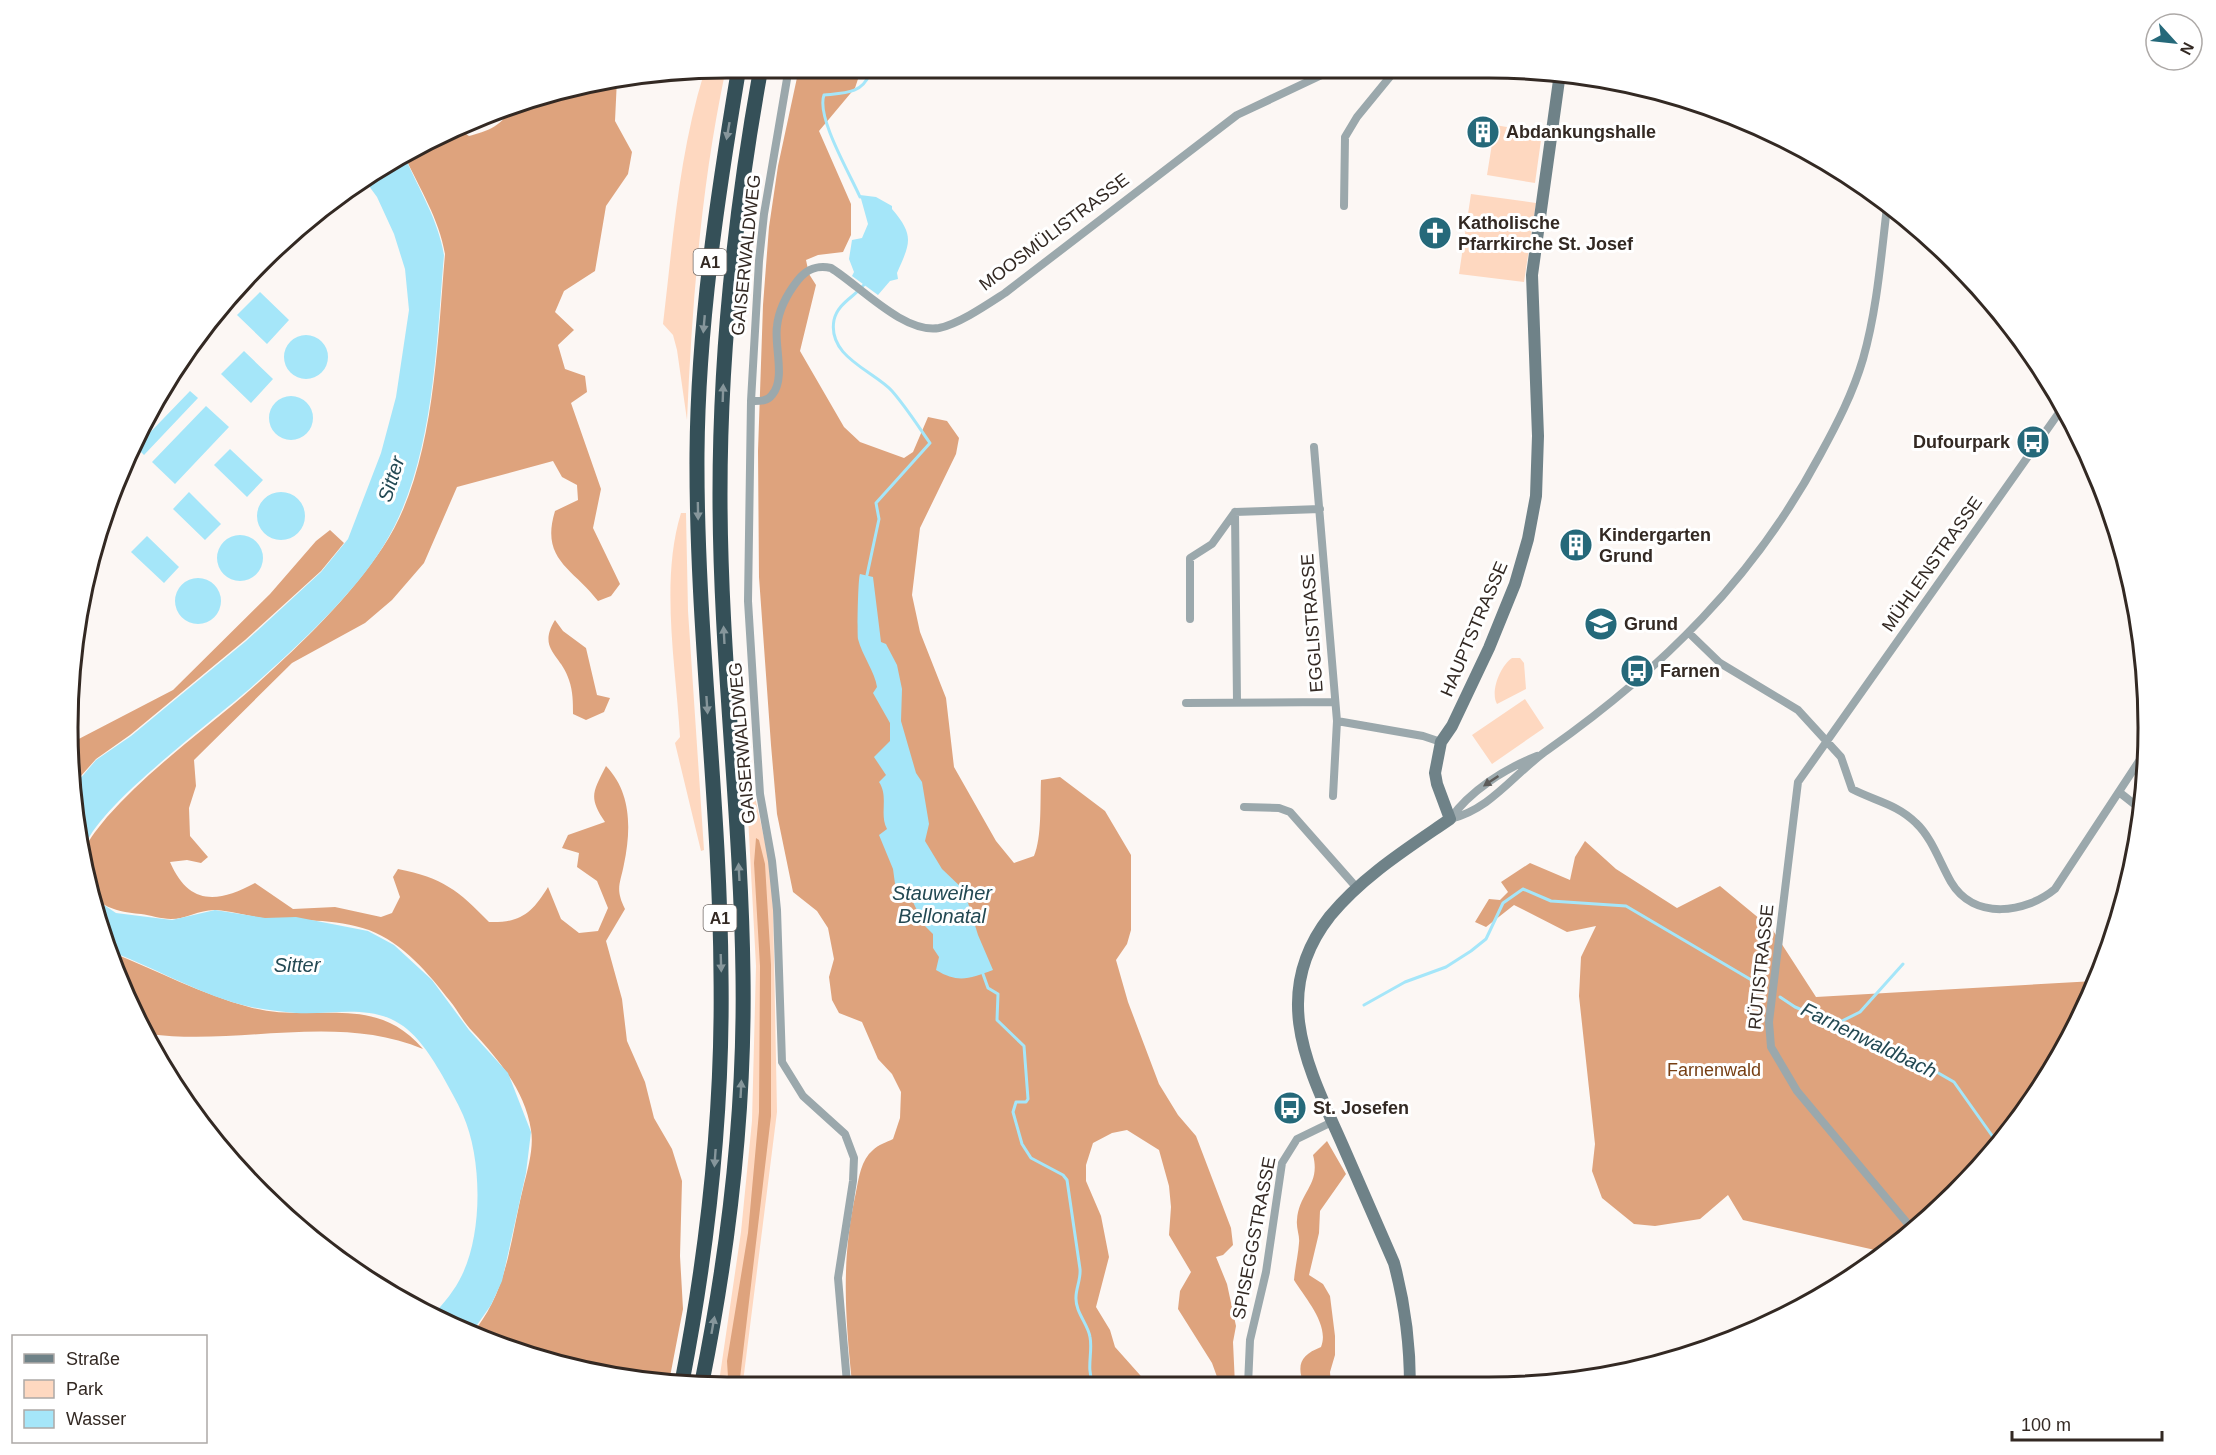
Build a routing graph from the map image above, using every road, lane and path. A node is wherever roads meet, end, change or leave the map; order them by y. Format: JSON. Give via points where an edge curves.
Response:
{"nodes":[{"id":1,"x":737,"y":78,"type":"edge"},
{"id":2,"x":759,"y":78,"type":"edge"},
{"id":3,"x":787,"y":78,"type":"edge"},
{"id":4,"x":1315,"y":78,"type":"edge"},
{"id":5,"x":1389,"y":78,"type":"edge"},
{"id":6,"x":1559,"y":82,"type":"edge"},
{"id":7,"x":1344,"y":206,"type":"dead end"},
{"id":8,"x":1886,"y":214,"type":"edge"},
{"id":9,"x":751,"y":401,"type":"junction"},
{"id":10,"x":2057,"y":415,"type":"edge"},
{"id":11,"x":1314,"y":447,"type":"dead end"},
{"id":12,"x":1320,"y":509,"type":"junction"},
{"id":13,"x":1235,"y":512,"type":"junction"},
{"id":14,"x":1190,"y":619,"type":"dead end"},
{"id":15,"x":1689,"y":633,"type":"junction"},
{"id":16,"x":1237,"y":702,"type":"junction"},
{"id":17,"x":1335,"y":702,"type":"junction"},
{"id":18,"x":1186,"y":703,"type":"dead end"},
{"id":19,"x":1337,"y":721,"type":"junction"},
{"id":20,"x":1827,"y":739,"type":"junction"},
{"id":21,"x":1441,"y":742,"type":"junction"},
{"id":22,"x":1540,"y":755,"type":"junction"},
{"id":23,"x":2137,"y":764,"type":"edge"},
{"id":24,"x":2119,"y":792,"type":"junction"},
{"id":25,"x":1333,"y":796,"type":"dead end"},
{"id":26,"x":2133,"y":803,"type":"edge"},
{"id":27,"x":1244,"y":807,"type":"dead end"},
{"id":28,"x":1450,"y":819,"type":"junction"},
{"id":29,"x":1357,"y":888,"type":"junction"},
{"id":30,"x":1332,"y":1122,"type":"junction"},
{"id":31,"x":1908,"y":1224,"type":"edge"},
{"id":32,"x":683,"y":1376,"type":"edge"},
{"id":33,"x":703,"y":1376,"type":"edge"},
{"id":34,"x":846,"y":1377,"type":"edge"},
{"id":35,"x":1248,"y":1377,"type":"edge"},
{"id":36,"x":1409,"y":1377,"type":"edge"}],
"edges":[{"from":1,"to":32,"type":"highway","number":"A1","one_way":true,"via":[[714,233],[697,452],[700,595],[722,971],[719,1105],[705,1242]]},
{"from":33,"to":2,"type":"highway","number":"A1","one_way":true,"via":[[728,1230],[741,1074],[741,899],[724,639],[720,452],[730,281]]},
{"from":3,"to":9,"type":"street","name":"GAISERWALDWEG","via":[[762,225]]},
{"from":4,"to":9,"type":"street","name":"MOOSMÜLISTRASSE","via":[[1237,115],[983,307],[939,328],[909,323],[831,268],[820,266],[802,276],[789,292],[777,327],[778,384],[764,401]]},
{"from":5,"to":7,"type":"street","via":[[1345,137]]},
{"from":6,"to":21,"type":"street","name":"HAUPTSTRASSE","via":[[1533,275],[1538,436],[1533,513],[1522,561],[1500,624]]},
{"from":8,"to":15,"type":"street","via":[[1863,357],[1838,422],[1768,541]]},
{"from":9,"to":34,"type":"street","name":"GAISERWALDWEG","via":[[748,601],[760,794],[777,910],[782,1062],[803,1096],[845,1134],[854,1158],[838,1278]]},
{"from":10,"to":20,"type":"street","name":"MÜHLENSTRASSE"},
{"from":11,"to":12,"type":"street","name":"EGGLISTRASSE"},
{"from":12,"to":13,"type":"street"},
{"from":12,"to":17,"type":"street","name":"EGGLISTRASSE"},
{"from":13,"to":14,"type":"street","via":[[1212,544],[1190,558]]},
{"from":13,"to":16,"type":"street"},
{"from":15,"to":20,"type":"street","via":[[1720,663],[1798,710]]},
{"from":15,"to":22,"type":"street","via":[[1626,691]]},
{"from":16,"to":17,"type":"street"},
{"from":16,"to":18,"type":"street"},
{"from":17,"to":19,"type":"street","name":"EGGLISTRASSE"},
{"from":19,"to":21,"type":"street"},
{"from":19,"to":25,"type":"street","name":"EGGLISTRASSE"},
{"from":20,"to":24,"type":"street","via":[[1841,757],[1852,789],[1899,808],[1910,817],[1924,833],[1958,891],[1966,899],[1990,908],[2022,908],[2055,889]]},
{"from":20,"to":31,"type":"street","name":"RÜTISTRASSE","via":[[1798,782],[1769,1022],[1771,1047],[1797,1091]]},
{"from":21,"to":28,"type":"street","name":"HAUPTSTRASSE","via":[[1437,784]]},
{"from":22,"to":28,"type":"street","one_way":true,"via":[[1481,788]]},
{"from":22,"to":28,"type":"street","via":[[1487,802]]},
{"from":23,"to":24,"type":"street"},
{"from":24,"to":26,"type":"street"},
{"from":27,"to":29,"type":"street","via":[[1279,808],[1290,813]]},
{"from":28,"to":29,"type":"street"},
{"from":29,"to":30,"type":"street","via":[[1322,927],[1307,958],[1300,986],[1298,1023],[1302,1047]]},
{"from":30,"to":35,"type":"street","name":"SPISEGGSTRASSE","via":[[1298,1139],[1282,1163],[1266,1272],[1250,1340]]},
{"from":30,"to":36,"type":"street","via":[[1394,1263],[1406,1317]]}]}
